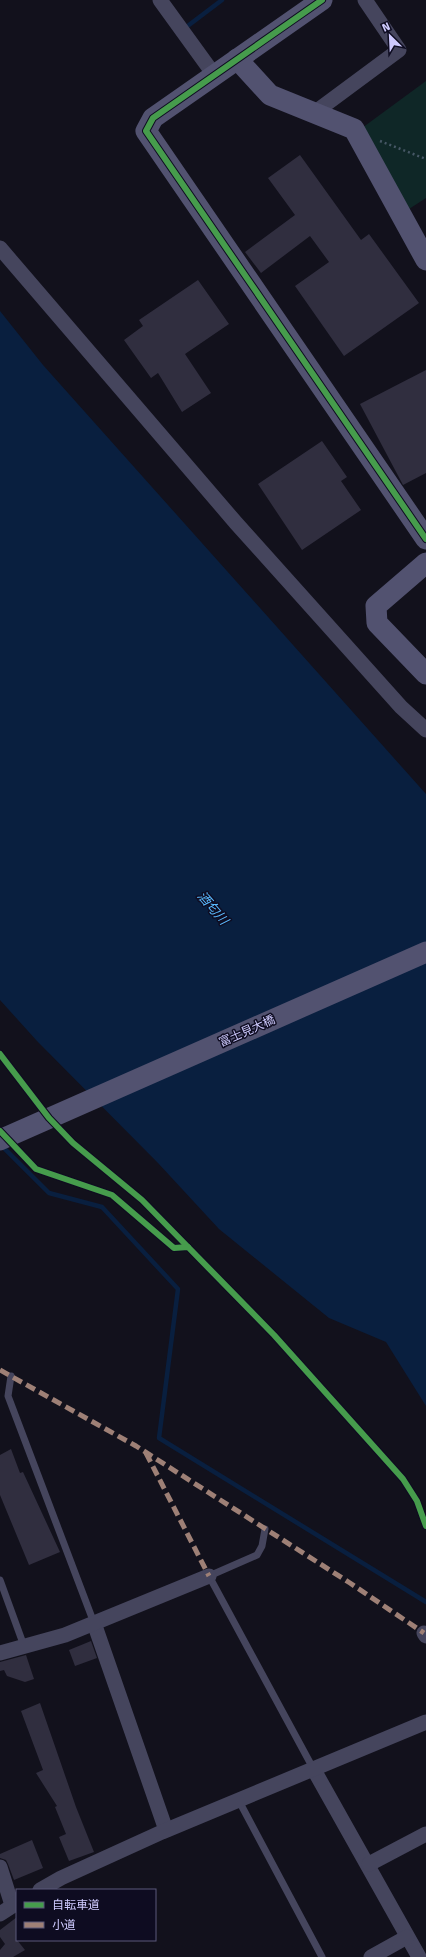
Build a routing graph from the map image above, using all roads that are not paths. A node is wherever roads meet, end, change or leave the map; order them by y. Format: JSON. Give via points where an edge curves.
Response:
{"nodes":[{"id":1,"x":160,"y":0,"type":"edge"},
{"id":2,"x":322,"y":0,"type":"edge"},
{"id":3,"x":365,"y":0,"type":"edge"},
{"id":4,"x":237,"y":59,"type":"junction"},
{"id":5,"x":215,"y":76,"type":"junction"},
{"id":6,"x":314,"y":113,"type":"junction"},
{"id":7,"x":0,"y":248,"type":"edge"},
{"id":8,"x":426,"y":260,"type":"edge"},
{"id":9,"x":426,"y":539,"type":"edge"},
{"id":10,"x":426,"y":563,"type":"edge"},
{"id":11,"x":426,"y":674,"type":"edge"},
{"id":12,"x":426,"y":730,"type":"edge"},
{"id":13,"x":426,"y":952,"type":"edge"},
{"id":14,"x":5,"y":1138,"type":"edge"},
{"id":15,"x":11,"y":1376,"type":"dead end"},
{"id":16,"x":265,"y":1529,"type":"dead end"},
{"id":17,"x":209,"y":1576,"type":"junction"},
{"id":18,"x":0,"y":1580,"type":"edge"},
{"id":19,"x":94,"y":1623,"type":"junction"},
{"id":20,"x":24,"y":1646,"type":"junction"},
{"id":21,"x":0,"y":1653,"type":"edge"},
{"id":22,"x":426,"y":1722,"type":"edge"},
{"id":23,"x":314,"y":1770,"type":"junction"},
{"id":24,"x":239,"y":1801,"type":"junction"},
{"id":25,"x":166,"y":1830,"type":"junction"},
{"id":26,"x":426,"y":1834,"type":"edge"},
{"id":27,"x":369,"y":1864,"type":"junction"},
{"id":28,"x":0,"y":1867,"type":"edge"},
{"id":29,"x":42,"y":1889,"type":"edge"},
{"id":30,"x":10,"y":1907,"type":"edge"},
{"id":31,"x":407,"y":1937,"type":"junction"},
{"id":32,"x":322,"y":1957,"type":"edge"},
{"id":33,"x":371,"y":1957,"type":"edge"},
{"id":34,"x":419,"y":1957,"type":"edge"}],
"edges":[{"from":1,"to":5,"type":"street"},
{"from":2,"to":4,"type":"street"},
{"from":3,"to":6,"type":"street","via":[[399,50]]},
{"from":4,"to":5,"type":"street"},
{"from":4,"to":6,"type":"street","via":[[270,95]]},
{"from":5,"to":9,"type":"street","via":[[153,118],[146,131]]},
{"from":6,"to":8,"type":"street","via":[[354,129]]},
{"from":7,"to":12,"type":"street","via":[[236,523],[401,707]]},
{"from":10,"to":11,"type":"street","via":[[376,606],[377,623]]},
{"from":13,"to":14,"type":"street","name":"富士見大橋"},
{"from":15,"to":19,"type":"lane","via":[[8,1396]]},
{"from":16,"to":17,"type":"lane","via":[[262,1546],[257,1555]]},
{"from":17,"to":19,"type":"street"},
{"from":17,"to":23,"type":"lane"},
{"from":18,"to":20,"type":"lane"},
{"from":19,"to":20,"type":"street","via":[[65,1635]]},
{"from":19,"to":25,"type":"street"},
{"from":20,"to":21,"type":"street"},
{"from":22,"to":23,"type":"street"},
{"from":23,"to":24,"type":"street"},
{"from":23,"to":27,"type":"street"},
{"from":24,"to":25,"type":"street"},
{"from":24,"to":32,"type":"lane"},
{"from":25,"to":29,"type":"street"},
{"from":26,"to":27,"type":"street"},
{"from":27,"to":31,"type":"street"},
{"from":28,"to":30,"type":"street"},
{"from":31,"to":33,"type":"street"},
{"from":31,"to":34,"type":"street"}]}
